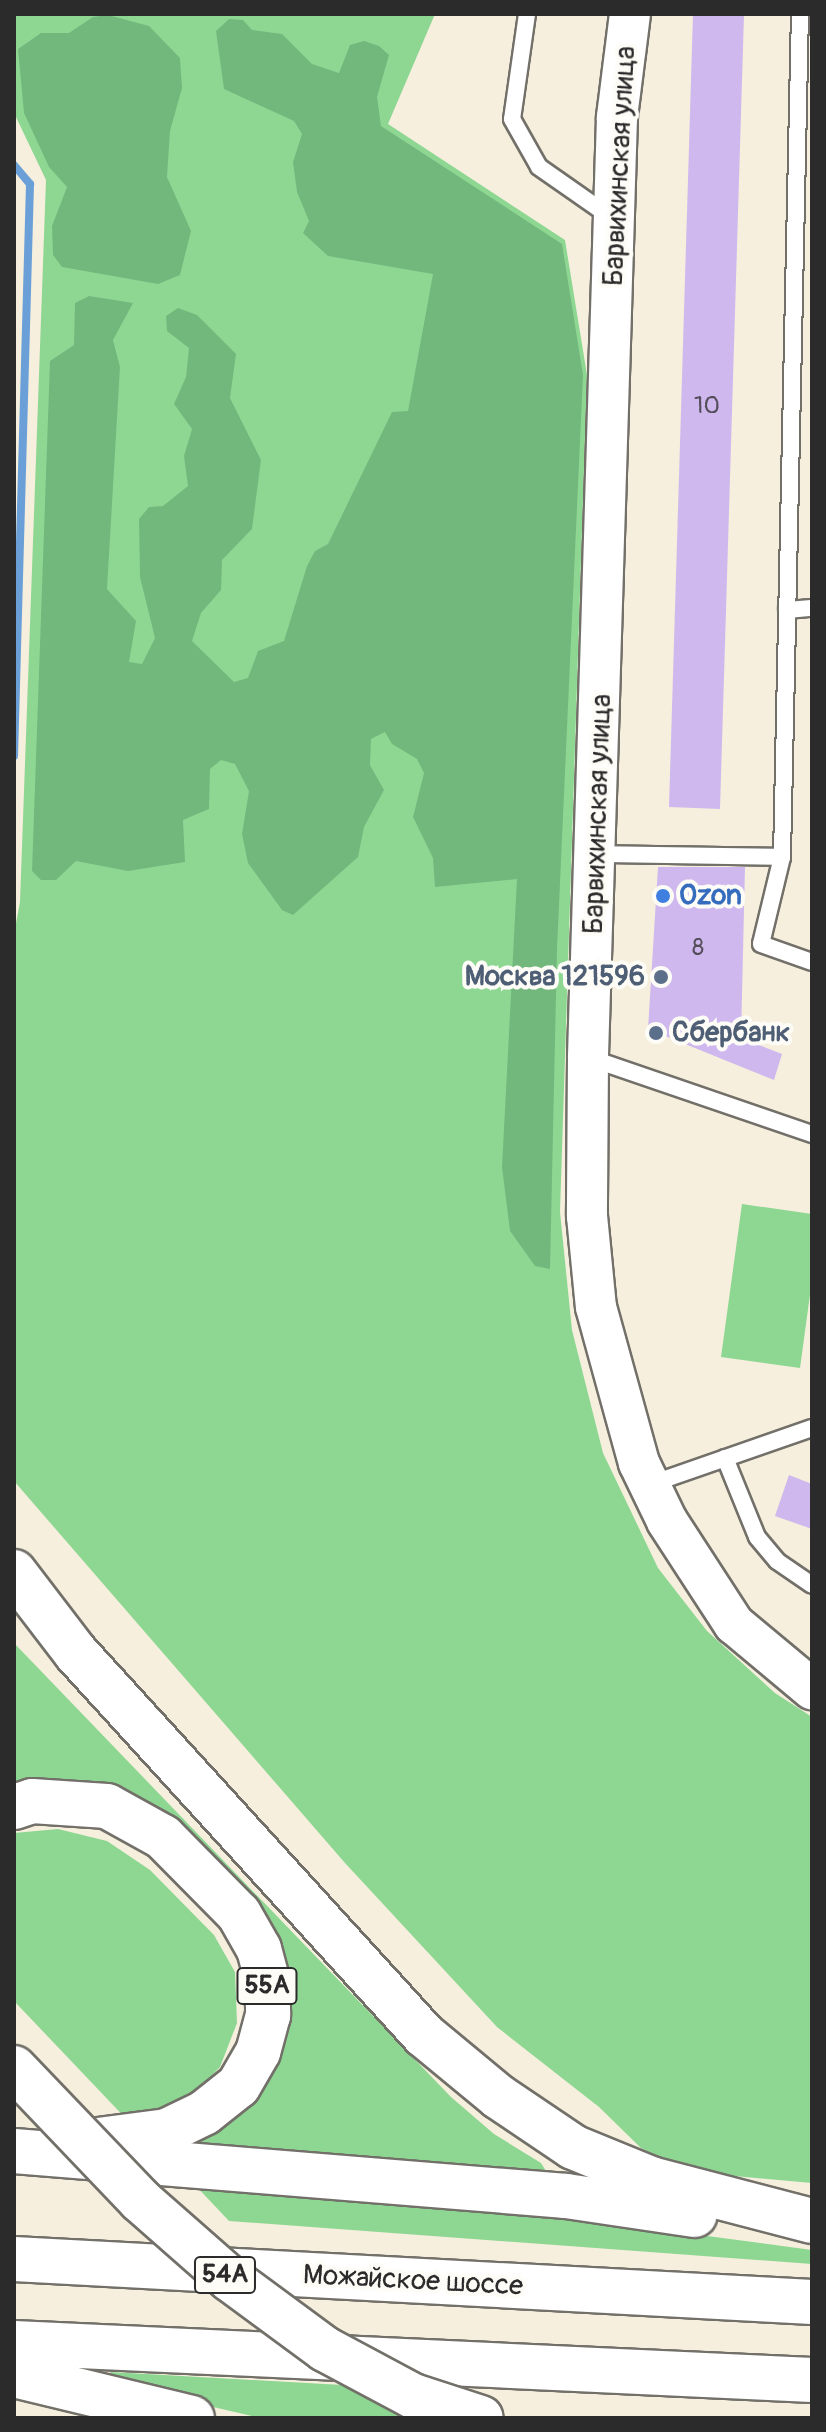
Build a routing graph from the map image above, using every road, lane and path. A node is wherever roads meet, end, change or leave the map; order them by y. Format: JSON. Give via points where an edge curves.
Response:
{"nodes":[{"id":1,"x":527,"y":14,"type":"edge"},
{"id":2,"x":630,"y":14,"type":"edge"},
{"id":3,"x":800,"y":14,"type":"edge"},
{"id":4,"x":613,"y":219,"type":"junction"},
{"id":5,"x":812,"y":608,"type":"edge"},
{"id":6,"x":787,"y":610,"type":"junction"},
{"id":7,"x":598,"y":854,"type":"junction"},
{"id":8,"x":782,"y":857,"type":"junction"},
{"id":9,"x":812,"y":962,"type":"edge"},
{"id":10,"x":588,"y":1058,"type":"junction"},
{"id":11,"x":812,"y":1134,"type":"edge"},
{"id":12,"x":812,"y":1428,"type":"edge"},
{"id":13,"x":725,"y":1458,"type":"junction"},
{"id":14,"x":649,"y":1485,"type":"junction"},
{"id":15,"x":14,"y":1572,"type":"edge"},
{"id":16,"x":812,"y":1585,"type":"edge"},
{"id":17,"x":812,"y":1689,"type":"edge"},
{"id":18,"x":14,"y":1807,"type":"edge"},
{"id":19,"x":14,"y":2068,"type":"edge"},
{"id":20,"x":14,"y":2149,"type":"edge"},
{"id":21,"x":812,"y":2221,"type":"edge"},
{"id":22,"x":812,"y":2232,"type":"edge"},
{"id":23,"x":29,"y":2260,"type":"edge"},
{"id":24,"x":812,"y":2302,"type":"edge"},
{"id":25,"x":14,"y":2343,"type":"edge"},
{"id":26,"x":14,"y":2375,"type":"edge"},
{"id":27,"x":812,"y":2380,"type":"edge"},
{"id":28,"x":192,"y":2418,"type":"edge"},
{"id":29,"x":481,"y":2418,"type":"edge"}],
"edges":[{"from":1,"to":4,"type":"lane","via":[[512,119],[539,167]]},
{"from":2,"to":4,"type":"street","name":"Барвихинская улица","via":[[617,117]]},
{"from":3,"to":6,"type":"lane"},
{"from":4,"to":7,"type":"street","name":"Барвихинская улица"},
{"from":5,"to":6,"type":"lane"},
{"from":6,"to":8,"type":"lane"},
{"from":7,"to":8,"type":"lane"},
{"from":7,"to":10,"type":"street","name":"Барвихинская улица"},
{"from":8,"to":9,"type":"lane","via":[[761,944]]},
{"from":10,"to":11,"type":"lane"},
{"from":10,"to":14,"type":"street","name":"Барвихинская улица","via":[[587,1216],[596,1307],[613,1381]]},
{"from":12,"to":13,"type":"lane"},
{"from":13,"to":14,"type":"lane"},
{"from":13,"to":16,"type":"lane","via":[[757,1537],[777,1561]]},
{"from":14,"to":17,"type":"street","name":"Барвихинская улица","via":[[699,1576],[734,1624]]},
{"from":15,"to":21,"type":"main road","via":[[76,1653],[424,2035],[499,2097],[573,2147],[651,2179]]},
{"from":18,"to":20,"type":"main road","number":"55А","via":[[32,1801],[107,1806],[163,1837],[239,1914],[259,1949],[268,2015],[258,2052],[238,2086],[204,2113],[167,2131]]},
{"from":19,"to":29,"type":"main road","number":"54А","bridge":true,"via":[[140,2200],[230,2279],[325,2349],[413,2396]]},
{"from":20,"to":22,"type":"main road","via":[[566,2196]]},
{"from":23,"to":24,"type":"main road","name":"Можайское шоссе"},
{"from":25,"to":27,"type":"main road"},
{"from":26,"to":28,"type":"main road"}]}
